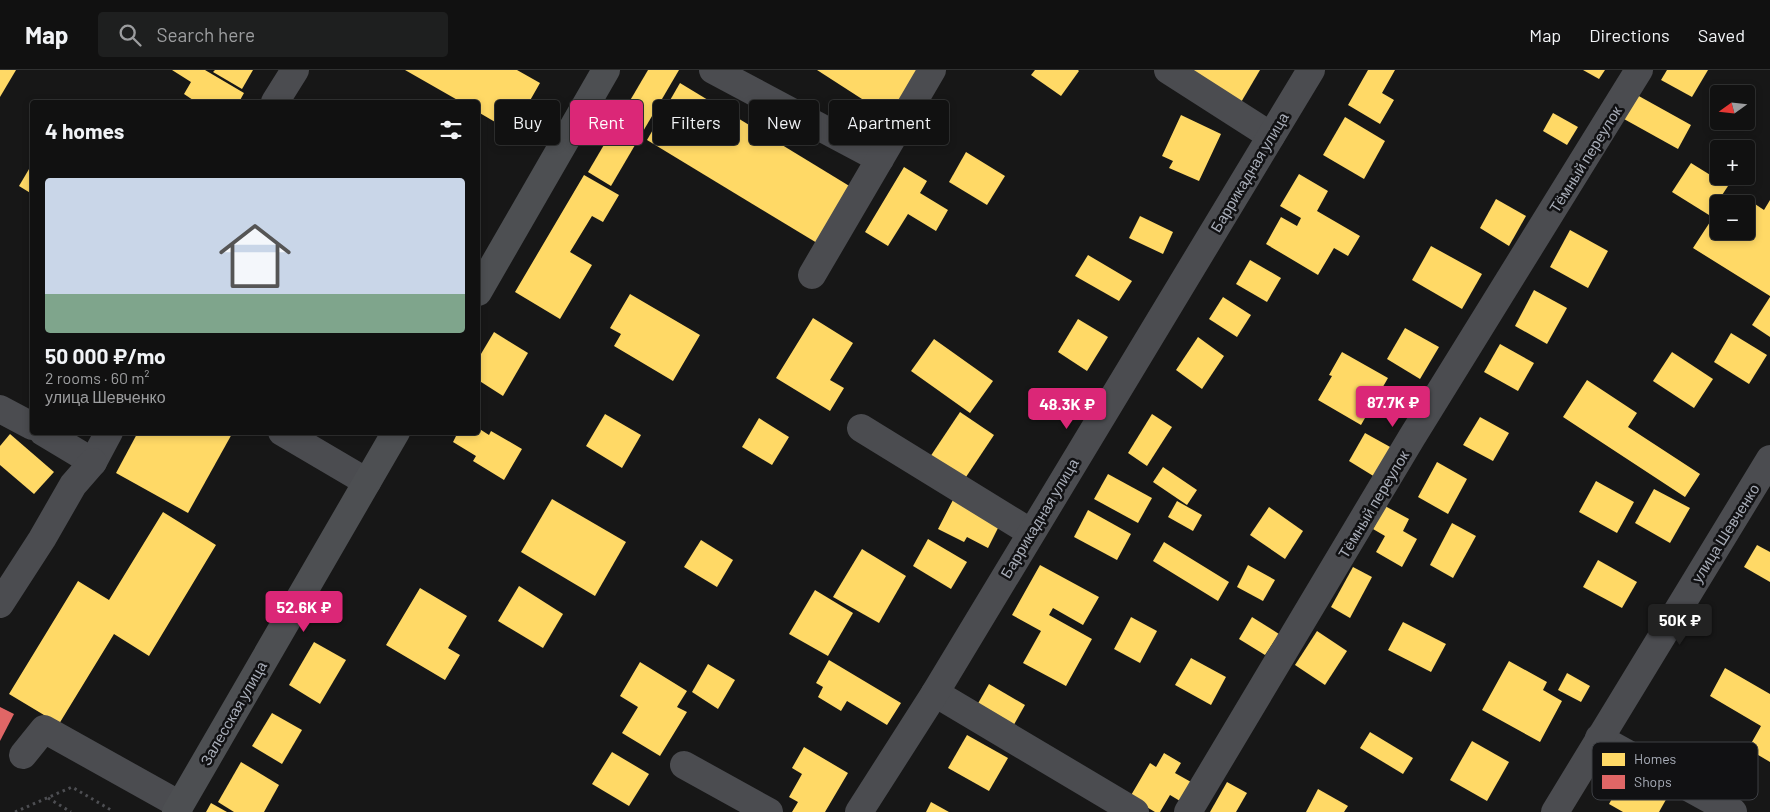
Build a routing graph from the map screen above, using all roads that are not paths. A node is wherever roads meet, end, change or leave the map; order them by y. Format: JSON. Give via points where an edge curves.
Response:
{"nodes":[{"id":1,"x":295,"y":70,"type":"edge"},
{"id":2,"x":713,"y":70,"type":"edge"},
{"id":3,"x":932,"y":70,"type":"edge"},
{"id":4,"x":1168,"y":70,"type":"edge"},
{"id":5,"x":1311,"y":70,"type":"edge"},
{"id":6,"x":1639,"y":70,"type":"edge"},
{"id":7,"x":604,"y":71,"type":"edge"},
{"id":8,"x":275,"y":100,"type":"edge"},
{"id":9,"x":1271,"y":136,"type":"junction"},
{"id":10,"x":880,"y":159,"type":"junction"},
{"id":11,"x":812,"y":275,"type":"dead end"},
{"id":12,"x":480,"y":288,"type":"edge"},
{"id":13,"x":0,"y":409,"type":"edge"},
{"id":14,"x":30,"y":425,"type":"edge"},
{"id":15,"x":862,"y":428,"type":"dead end"},
{"id":16,"x":48,"y":435,"type":"edge"},
{"id":17,"x":107,"y":435,"type":"edge"},
{"id":18,"x":287,"y":435,"type":"edge"},
{"id":19,"x":394,"y":435,"type":"edge"},
{"id":20,"x":1770,"y":459,"type":"edge"},
{"id":21,"x":93,"y":462,"type":"junction"},
{"id":22,"x":367,"y":482,"type":"junction"},
{"id":23,"x":1030,"y":532,"type":"junction"},
{"id":24,"x":0,"y":604,"type":"edge"},
{"id":25,"x":935,"y":693,"type":"junction"},
{"id":26,"x":1599,"y":738,"type":"junction"},
{"id":27,"x":1597,"y":742,"type":"edge"},
{"id":28,"x":1606,"y":742,"type":"edge"},
{"id":29,"x":1592,"y":750,"type":"edge"},
{"id":30,"x":23,"y":755,"type":"dead end"},
{"id":31,"x":684,"y":765,"type":"dead end"},
{"id":32,"x":1711,"y":800,"type":"edge"},
{"id":33,"x":178,"y":809,"type":"edge"},
{"id":34,"x":769,"y":812,"type":"edge"},
{"id":35,"x":859,"y":812,"type":"edge"},
{"id":36,"x":1135,"y":812,"type":"edge"},
{"id":37,"x":1188,"y":812,"type":"edge"},
{"id":38,"x":1555,"y":812,"type":"edge"},
{"id":39,"x":1733,"y":812,"type":"edge"}],
"edges":[{"from":1,"to":8,"type":"street"},
{"from":2,"to":10,"type":"street"},
{"from":3,"to":10,"type":"street"},
{"from":4,"to":9,"type":"street"},
{"from":5,"to":9,"type":"street","name":"Баррикадная улица"},
{"from":6,"to":37,"type":"street","name":"Тёмный переулок","via":[[1412,437]]},
{"from":7,"to":12,"type":"main road"},
{"from":9,"to":23,"type":"street","name":"Баррикадная улица"},
{"from":10,"to":11,"type":"street"},
{"from":13,"to":14,"type":"street"},
{"from":15,"to":23,"type":"street"},
{"from":16,"to":21,"type":"street"},
{"from":17,"to":21,"type":"street"},
{"from":18,"to":22,"type":"street"},
{"from":19,"to":22,"type":"main road","name":"Залесская улица"},
{"from":20,"to":26,"type":"street","name":"улица Шевченко"},
{"from":21,"to":24,"type":"street","via":[[73,485]]},
{"from":22,"to":33,"type":"main road","name":"Залесская улица"},
{"from":23,"to":25,"type":"street","name":"Баррикадная улица"},
{"from":25,"to":35,"type":"street","name":"Баррикадная улица"},
{"from":25,"to":36,"type":"street"},
{"from":26,"to":27,"type":"street","name":"улица Шевченко"},
{"from":26,"to":28,"type":"street"},
{"from":29,"to":38,"type":"street","name":"улица Шевченко"},
{"from":30,"to":33,"type":"street","via":[[44,729]]},
{"from":31,"to":34,"type":"street"},
{"from":32,"to":39,"type":"street"}]}
